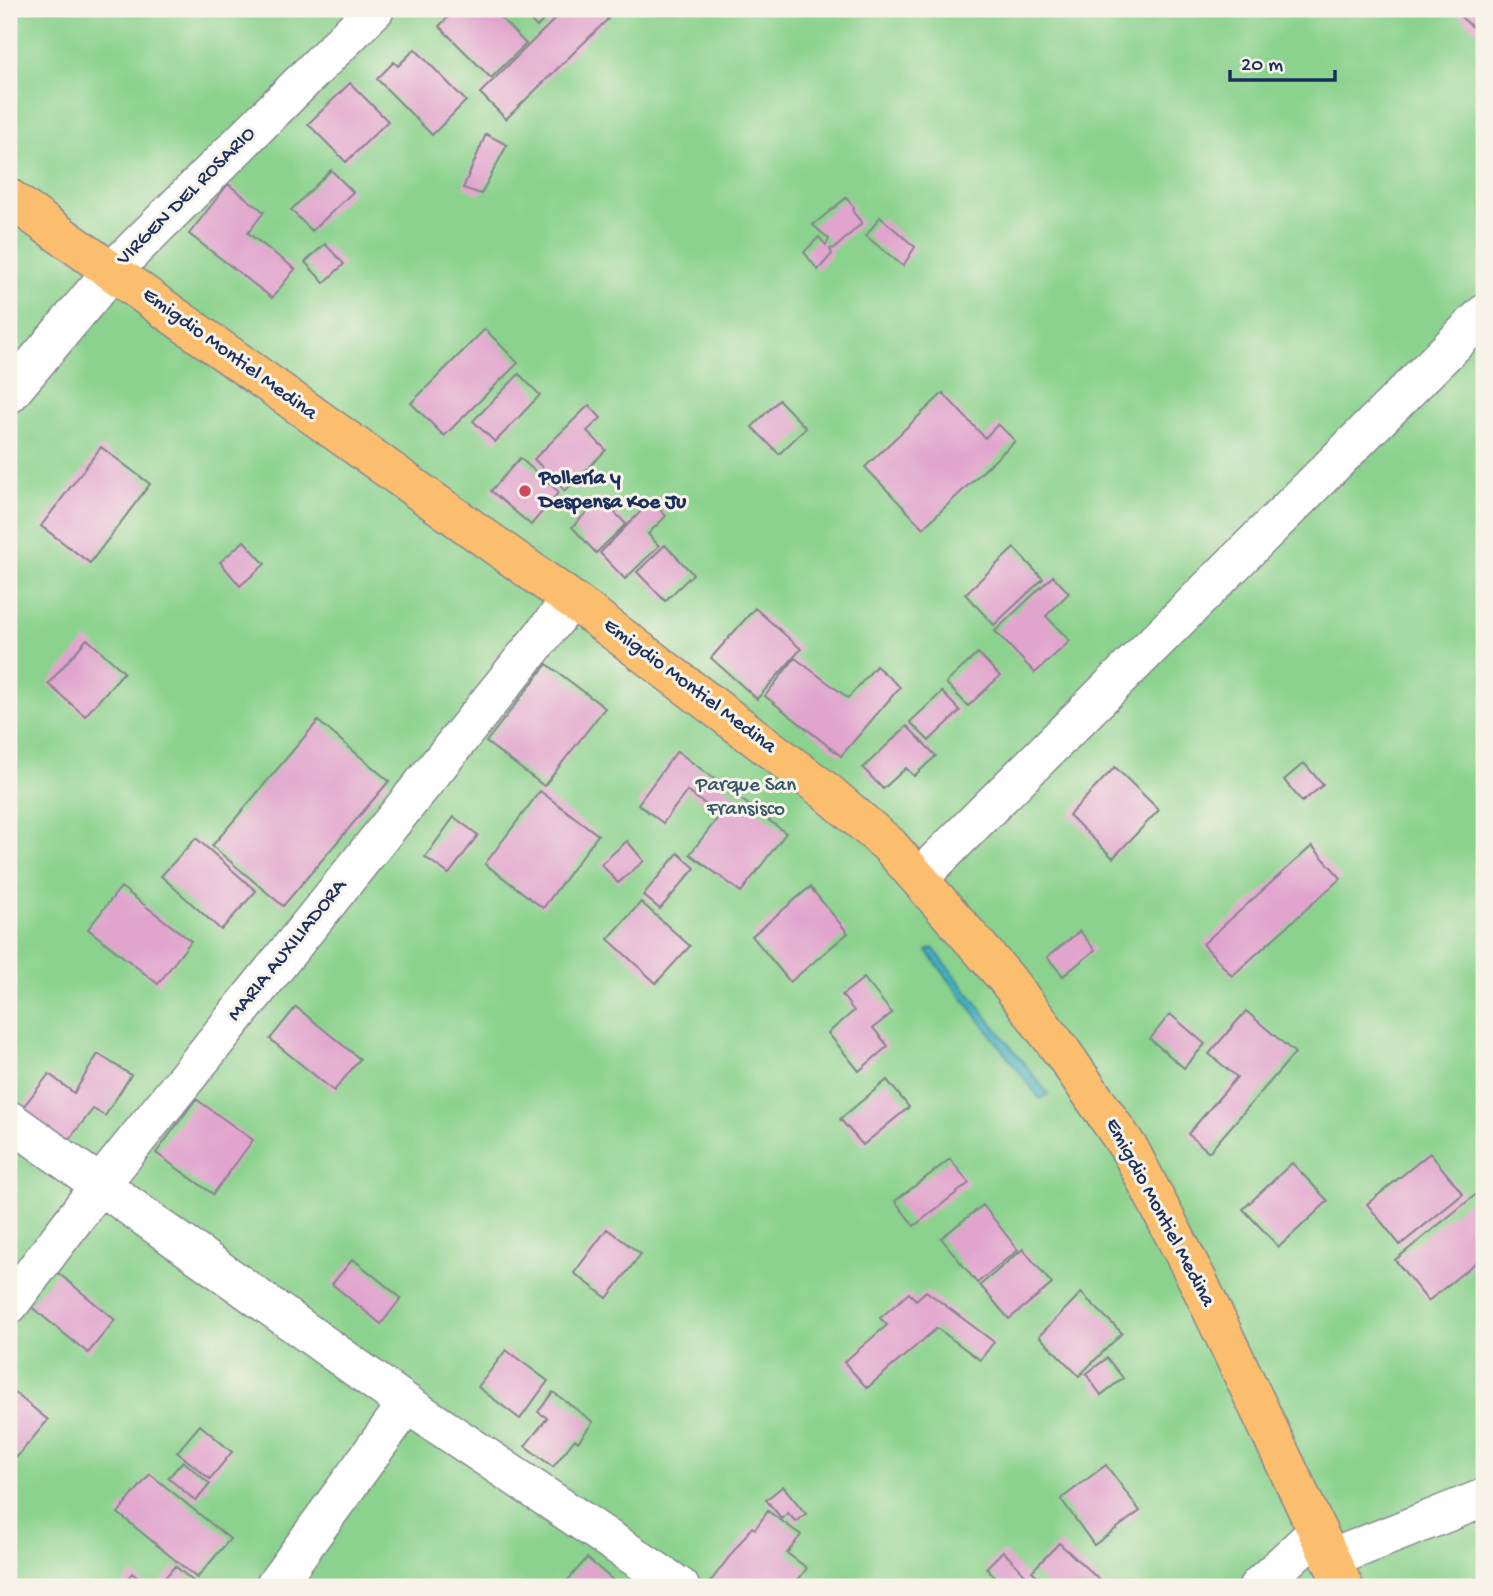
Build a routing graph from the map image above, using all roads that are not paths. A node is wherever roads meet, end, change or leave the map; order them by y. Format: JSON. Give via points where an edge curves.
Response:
{"nodes":[{"id":1,"x":375,"y":9,"type":"edge"},
{"id":2,"x":9,"y":198,"type":"edge"},
{"id":3,"x":113,"y":271,"type":"junction"},
{"id":4,"x":1484,"y":314,"type":"edge"},
{"id":5,"x":9,"y":394,"type":"edge"},
{"id":6,"x":571,"y":600,"type":"junction"},
{"id":7,"x":919,"y":878,"type":"junction"},
{"id":8,"x":9,"y":1120,"type":"edge"},
{"id":9,"x":100,"y":1185,"type":"junction"},
{"id":10,"x":9,"y":1305,"type":"edge"},
{"id":11,"x":407,"y":1404,"type":"junction"},
{"id":12,"x":1484,"y":1498,"type":"edge"},
{"id":13,"x":1331,"y":1559,"type":"edge"},
{"id":14,"x":274,"y":1587,"type":"edge"},
{"id":15,"x":680,"y":1587,"type":"edge"},
{"id":16,"x":1258,"y":1587,"type":"edge"}],
"edges":[{"from":1,"to":3,"type":"street","name":"VIRGEN DEL ROSARIO"},
{"from":2,"to":3,"type":"main road","name":"Emigdio Montiel Medina"},
{"from":3,"to":5,"type":"street","name":"VIRGEN DEL ROSARIO"},
{"from":3,"to":6,"type":"main road","name":"Emigdio Montiel Medina"},
{"from":4,"to":7,"type":"street"},
{"from":6,"to":7,"type":"main road","name":"Emigdio Montiel Medina","via":[[827,792],[874,830]]},
{"from":6,"to":9,"type":"street","name":"MARIA AUXILIADORA"},
{"from":7,"to":13,"type":"main road","name":"Emigdio Montiel Medina","via":[[1044,1026],[1130,1150]]},
{"from":8,"to":9,"type":"street"},
{"from":9,"to":10,"type":"street","name":"MARIA AUXILIADORA"},
{"from":9,"to":11,"type":"street"},
{"from":11,"to":14,"type":"street"},
{"from":11,"to":15,"type":"street"},
{"from":12,"to":13,"type":"street"},
{"from":13,"to":16,"type":"street"}]}
